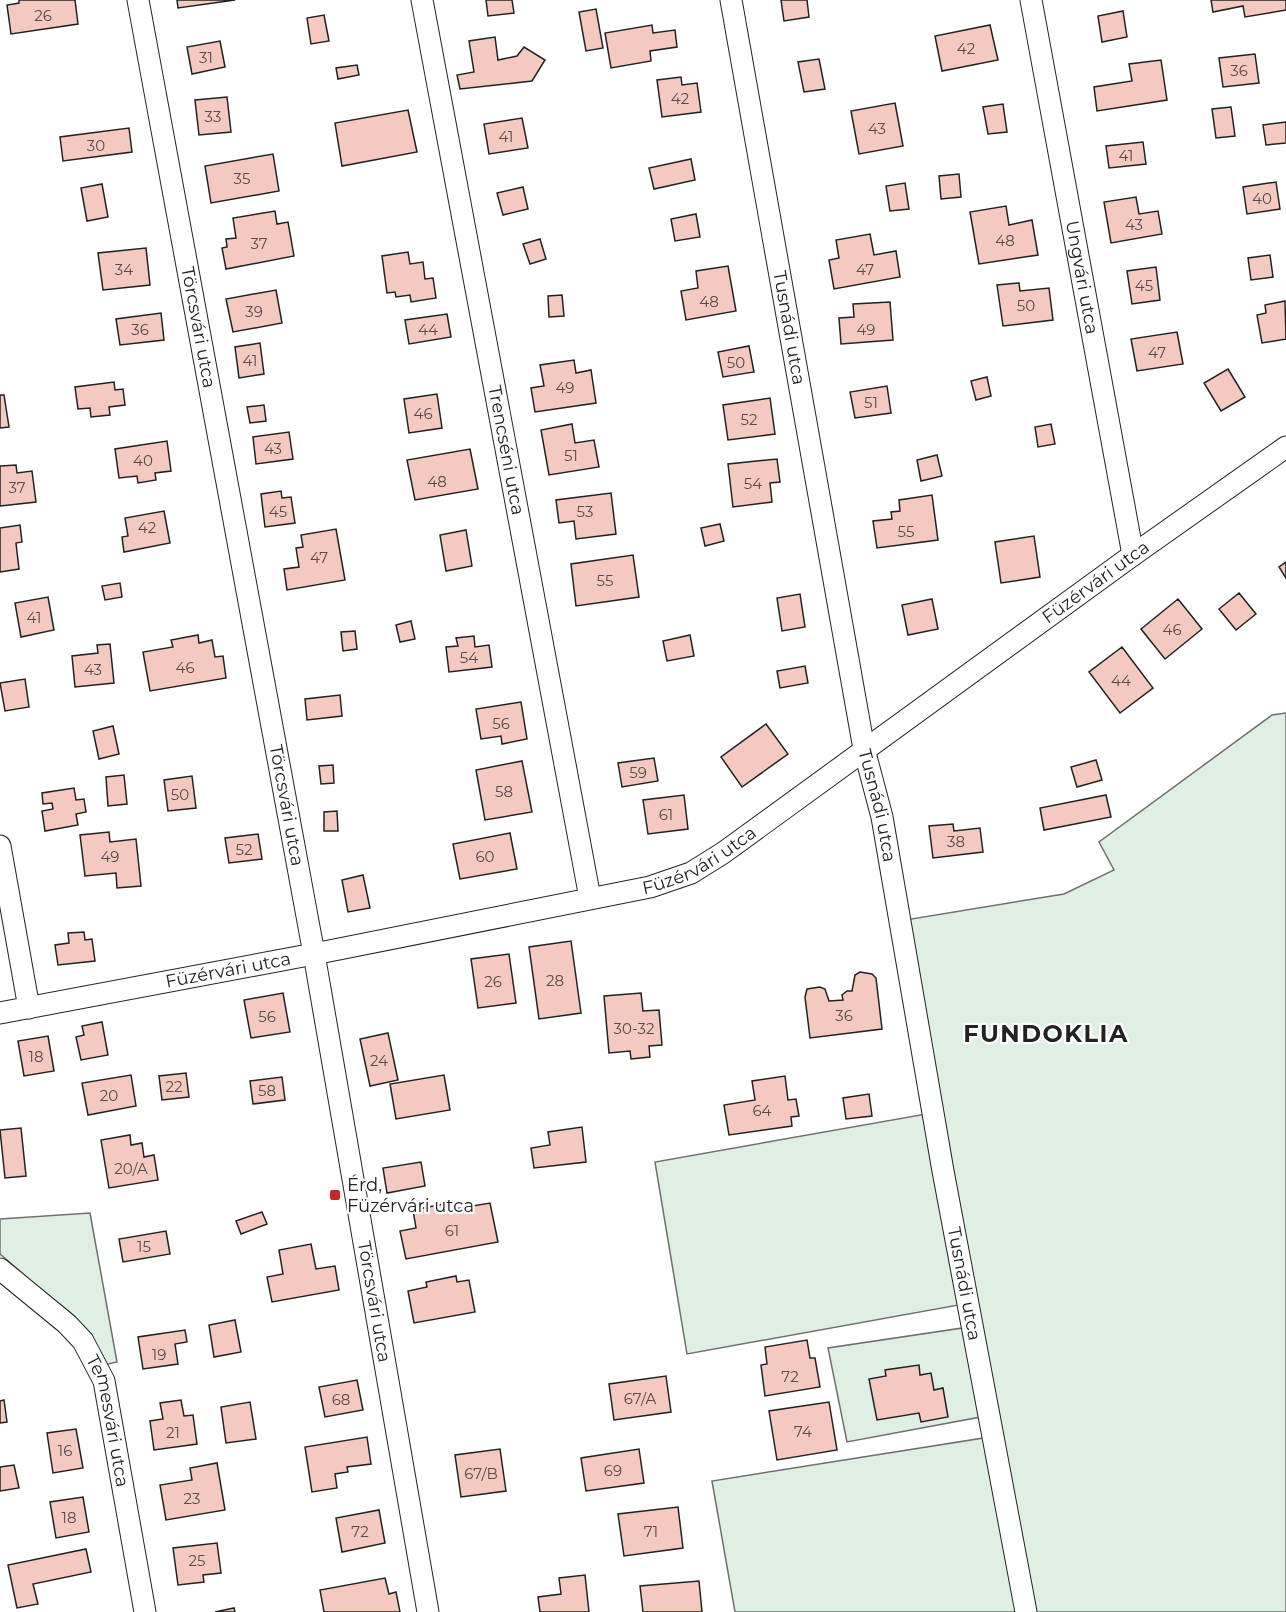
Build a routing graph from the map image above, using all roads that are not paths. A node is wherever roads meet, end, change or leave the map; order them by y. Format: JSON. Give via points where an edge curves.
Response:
{"nodes":[{"id":1,"x":138,"y":0,"type":"edge"},
{"id":2,"x":422,"y":0,"type":"edge"},
{"id":3,"x":731,"y":0,"type":"edge"},
{"id":4,"x":1031,"y":0,"type":"edge"},
{"id":5,"x":1286,"y":447,"type":"edge"},
{"id":6,"x":1133,"y":555,"type":"junction"},
{"id":7,"x":864,"y":749,"type":"junction"},
{"id":8,"x":0,"y":846,"type":"edge"},
{"id":9,"x":590,"y":898,"type":"junction"},
{"id":10,"x":314,"y":954,"type":"junction"},
{"id":11,"x":29,"y":1008,"type":"junction"},
{"id":12,"x":0,"y":1013,"type":"edge"},
{"id":13,"x":0,"y":1269,"type":"edge"},
{"id":14,"x":145,"y":1612,"type":"edge"},
{"id":15,"x":428,"y":1612,"type":"edge"},
{"id":16,"x":1026,"y":1612,"type":"edge"}],
"edges":[{"from":1,"to":10,"type":"street","name":"Törcsvári utca"},
{"from":2,"to":9,"type":"street","name":"Trencséni utca"},
{"from":3,"to":7,"type":"street","name":"Tusnádi utca"},
{"from":4,"to":6,"type":"street","name":"Ungvári utca"},
{"from":5,"to":6,"type":"street","name":"Füzérvári utca"},
{"from":6,"to":7,"type":"street","name":"Füzérvári utca"},
{"from":7,"to":9,"type":"street","name":"Füzérvári utca","via":[[691,873],[650,887]]},
{"from":7,"to":16,"type":"street","name":"Tusnádi utca","via":[[884,827],[943,1171]]},
{"from":8,"to":11,"type":"street"},
{"from":9,"to":10,"type":"street","name":"Füzérvári utca"},
{"from":10,"to":11,"type":"street","name":"Füzérvári utca"},
{"from":10,"to":15,"type":"street","name":"Törcsvári utca"},
{"from":11,"to":12,"type":"street","name":"Füzérvári utca"},
{"from":13,"to":14,"type":"street","name":"Temesvári utca","via":[[83,1341],[104,1381]]}]}
